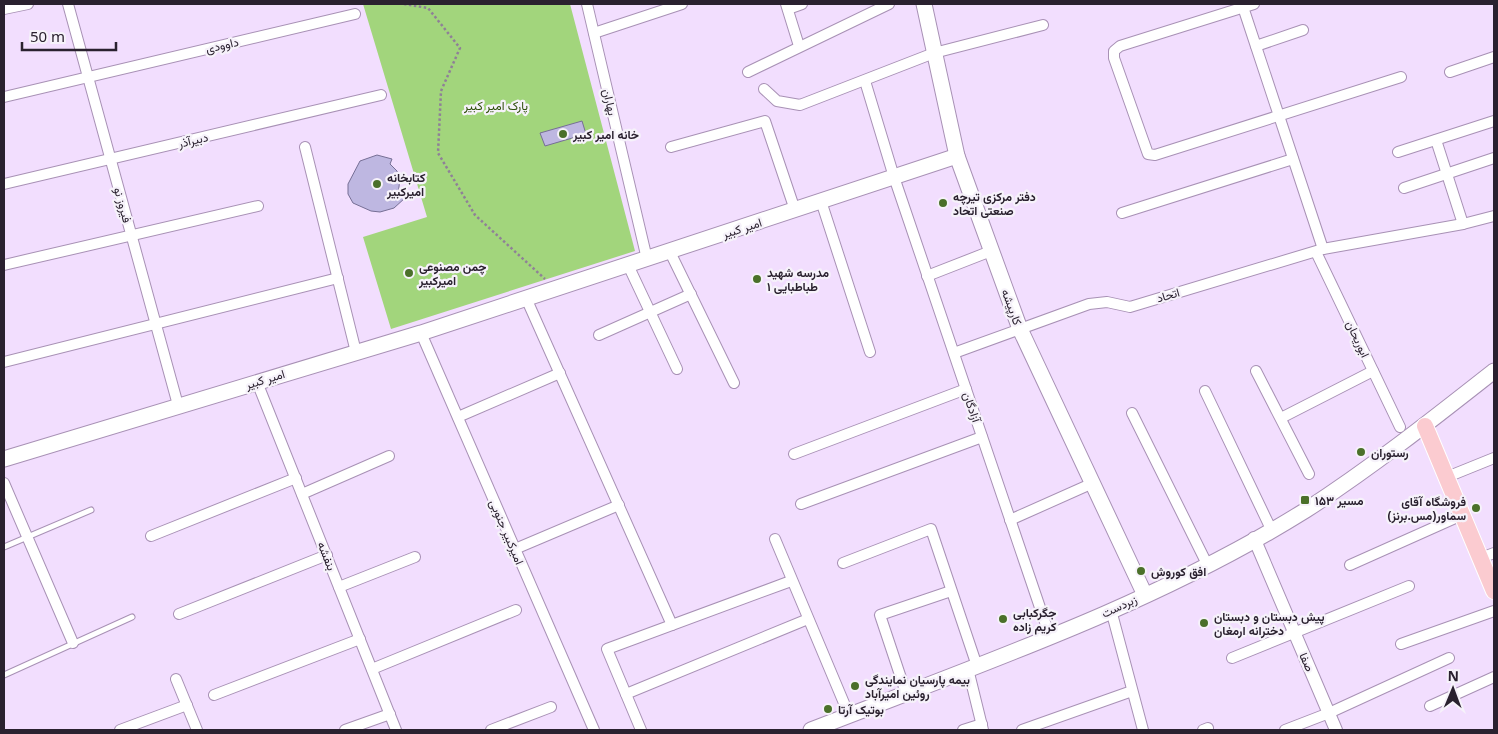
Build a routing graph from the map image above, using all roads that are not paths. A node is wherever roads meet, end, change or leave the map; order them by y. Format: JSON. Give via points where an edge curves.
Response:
{"nodes":[{"id":1,"x":28,"y":4,"type":"edge"},
{"id":2,"x":68,"y":4,"type":"edge"},
{"id":3,"x":587,"y":4,"type":"edge"},
{"id":4,"x":682,"y":4,"type":"edge"},
{"id":5,"x":802,"y":4,"type":"edge"},
{"id":6,"x":889,"y":4,"type":"edge"},
{"id":7,"x":924,"y":4,"type":"edge"},
{"id":8,"x":1254,"y":4,"type":"edge"},
{"id":9,"x":1242,"y":5,"type":"edge"},
{"id":10,"x":787,"y":6,"type":"edge"},
{"id":11,"x":4,"y":9,"type":"edge"},
{"id":12,"x":355,"y":14,"type":"dead end"},
{"id":13,"x":1044,"y":25,"type":"dead end"},
{"id":14,"x":1302,"y":30,"type":"dead end"},
{"id":15,"x":594,"y":33,"type":"junction"},
{"id":16,"x":799,"y":46,"type":"junction"},
{"id":17,"x":1256,"y":46,"type":"junction"},
{"id":18,"x":934,"y":52,"type":"junction"},
{"id":19,"x":1494,"y":57,"type":"edge"},
{"id":20,"x":748,"y":72,"type":"dead end"},
{"id":21,"x":1450,"y":72,"type":"dead end"},
{"id":22,"x":88,"y":77,"type":"junction"},
{"id":23,"x":1402,"y":77,"type":"dead end"},
{"id":24,"x":865,"y":81,"type":"junction"},
{"id":25,"x":764,"y":88,"type":"dead end"},
{"id":26,"x":381,"y":95,"type":"dead end"},
{"id":27,"x":4,"y":97,"type":"edge"},
{"id":28,"x":1279,"y":116,"type":"junction"},
{"id":29,"x":1494,"y":121,"type":"edge"},
{"id":30,"x":1436,"y":140,"type":"junction"},
{"id":31,"x":305,"y":147,"type":"dead end"},
{"id":32,"x":671,"y":147,"type":"dead end"},
{"id":33,"x":1398,"y":152,"type":"dead end"},
{"id":34,"x":956,"y":156,"type":"junction"},
{"id":35,"x":1494,"y":158,"type":"edge"},
{"id":36,"x":110,"y":159,"type":"junction"},
{"id":37,"x":1293,"y":159,"type":"junction"},
{"id":38,"x":1447,"y":175,"type":"junction"},
{"id":39,"x":894,"y":177,"type":"junction"},
{"id":40,"x":4,"y":184,"type":"edge"},
{"id":41,"x":1404,"y":188,"type":"dead end"},
{"id":42,"x":821,"y":201,"type":"junction"},
{"id":43,"x":258,"y":206,"type":"dead end"},
{"id":44,"x":795,"y":210,"type":"junction"},
{"id":45,"x":1122,"y":213,"type":"dead end"},
{"id":46,"x":1494,"y":216,"type":"edge"},
{"id":47,"x":1463,"y":224,"type":"junction"},
{"id":48,"x":131,"y":236,"type":"junction"},
{"id":49,"x":992,"y":251,"type":"junction"},
{"id":50,"x":1320,"y":251,"type":"junction"},
{"id":51,"x":670,"y":252,"type":"junction"},
{"id":52,"x":647,"y":259,"type":"junction"},
{"id":53,"x":4,"y":265,"type":"edge"},
{"id":54,"x":628,"y":265,"type":"junction"},
{"id":55,"x":927,"y":276,"type":"junction"},
{"id":56,"x":338,"y":278,"type":"junction"},
{"id":57,"x":691,"y":294,"type":"junction"},
{"id":58,"x":526,"y":298,"type":"junction"},
{"id":59,"x":650,"y":312,"type":"junction"},
{"id":60,"x":155,"y":324,"type":"junction"},
{"id":61,"x":1020,"y":329,"type":"junction"},
{"id":62,"x":421,"y":333,"type":"junction"},
{"id":63,"x":599,"y":335,"type":"dead end"},
{"id":64,"x":356,"y":352,"type":"junction"},
{"id":65,"x":870,"y":352,"type":"dead end"},
{"id":66,"x":954,"y":353,"type":"junction"},
{"id":67,"x":4,"y":362,"type":"edge"},
{"id":68,"x":677,"y":368,"type":"dead end"},
{"id":69,"x":1256,"y":371,"type":"dead end"},
{"id":70,"x":1373,"y":371,"type":"junction"},
{"id":71,"x":1494,"y":371,"type":"edge"},
{"id":72,"x":560,"y":373,"type":"junction"},
{"id":73,"x":258,"y":382,"type":"junction"},
{"id":74,"x":734,"y":383,"type":"dead end"},
{"id":75,"x":966,"y":389,"type":"junction"},
{"id":76,"x":1205,"y":392,"type":"dead end"},
{"id":77,"x":178,"y":406,"type":"junction"},
{"id":78,"x":1132,"y":413,"type":"dead end"},
{"id":79,"x":458,"y":418,"type":"junction"},
{"id":80,"x":1281,"y":418,"type":"junction"},
{"id":81,"x":1425,"y":426,"type":"junction"},
{"id":82,"x":1403,"y":433,"type":"junction"},
{"id":83,"x":982,"y":437,"type":"junction"},
{"id":84,"x":794,"y":454,"type":"dead end"},
{"id":85,"x":389,"y":456,"type":"dead end"},
{"id":86,"x":1494,"y":458,"type":"edge"},
{"id":87,"x":4,"y":459,"type":"edge"},
{"id":88,"x":1309,"y":474,"type":"dead end"},
{"id":89,"x":1447,"y":477,"type":"junction"},
{"id":90,"x":296,"y":478,"type":"junction"},
{"id":91,"x":4,"y":483,"type":"edge"},
{"id":92,"x":1093,"y":483,"type":"junction"},
{"id":93,"x":302,"y":494,"type":"junction"},
{"id":94,"x":801,"y":504,"type":"dead end"},
{"id":95,"x":619,"y":505,"type":"junction"},
{"id":96,"x":91,"y":510,"type":"dead end"},
{"id":97,"x":1462,"y":514,"type":"junction"},
{"id":98,"x":1010,"y":520,"type":"junction"},
{"id":99,"x":1271,"y":529,"type":"junction"},
{"id":100,"x":151,"y":536,"type":"dead end"},
{"id":101,"x":27,"y":537,"type":"junction"},
{"id":102,"x":1254,"y":538,"type":"junction"},
{"id":103,"x":775,"y":539,"type":"dead end"},
{"id":104,"x":4,"y":547,"type":"edge"},
{"id":105,"x":515,"y":549,"type":"junction"},
{"id":106,"x":327,"y":555,"type":"junction"},
{"id":107,"x":1488,"y":556,"type":"edge"},
{"id":108,"x":415,"y":557,"type":"dead end"},
{"id":109,"x":843,"y":563,"type":"dead end"},
{"id":110,"x":1207,"y":564,"type":"junction"},
{"id":111,"x":1350,"y":564,"type":"dead end"},
{"id":112,"x":791,"y":581,"type":"junction"},
{"id":113,"x":1409,"y":586,"type":"dead end"},
{"id":114,"x":339,"y":587,"type":"junction"},
{"id":115,"x":951,"y":591,"type":"junction"},
{"id":116,"x":1494,"y":591,"type":"edge"},
{"id":117,"x":1145,"y":594,"type":"junction"},
{"id":118,"x":516,"y":610,"type":"dead end"},
{"id":119,"x":1111,"y":610,"type":"junction"},
{"id":120,"x":1494,"y":611,"type":"edge"},
{"id":121,"x":179,"y":614,"type":"dead end"},
{"id":122,"x":132,"y":617,"type":"dead end"},
{"id":123,"x":808,"y":619,"type":"junction"},
{"id":124,"x":672,"y":625,"type":"junction"},
{"id":125,"x":1294,"y":633,"type":"junction"},
{"id":126,"x":1050,"y":637,"type":"junction"},
{"id":127,"x":360,"y":639,"type":"junction"},
{"id":128,"x":73,"y":643,"type":"junction"},
{"id":129,"x":1401,"y":644,"type":"dead end"},
{"id":130,"x":1232,"y":658,"type":"dead end"},
{"id":131,"x":1449,"y":658,"type":"dead end"},
{"id":132,"x":972,"y":667,"type":"junction"},
{"id":133,"x":372,"y":669,"type":"junction"},
{"id":134,"x":4,"y":675,"type":"edge"},
{"id":135,"x":1494,"y":677,"type":"edge"},
{"id":136,"x":176,"y":679,"type":"dead end"},
{"id":137,"x":1132,"y":691,"type":"junction"},
{"id":138,"x":906,"y":693,"type":"junction"},
{"id":139,"x":626,"y":694,"type":"junction"},
{"id":140,"x":214,"y":695,"type":"dead end"},
{"id":141,"x":187,"y":705,"type":"junction"},
{"id":142,"x":1430,"y":706,"type":"dead end"},
{"id":143,"x":551,"y":707,"type":"dead end"},
{"id":144,"x":1328,"y":713,"type":"junction"},
{"id":145,"x":390,"y":714,"type":"junction"},
{"id":146,"x":849,"y":715,"type":"junction"},
{"id":147,"x":982,"y":727,"type":"edge"},
{"id":148,"x":120,"y":730,"type":"edge"},
{"id":149,"x":197,"y":730,"type":"edge"},
{"id":150,"x":345,"y":730,"type":"edge"},
{"id":151,"x":396,"y":730,"type":"edge"},
{"id":152,"x":491,"y":730,"type":"edge"},
{"id":153,"x":594,"y":730,"type":"edge"},
{"id":154,"x":642,"y":730,"type":"edge"},
{"id":155,"x":811,"y":730,"type":"edge"},
{"id":156,"x":963,"y":730,"type":"edge"},
{"id":157,"x":1022,"y":730,"type":"edge"},
{"id":158,"x":1143,"y":730,"type":"edge"},
{"id":159,"x":1284,"y":730,"type":"edge"},
{"id":160,"x":1336,"y":730,"type":"edge"}],
"edges":[{"from":1,"to":11,"type":"street"},
{"from":2,"to":22,"type":"street","name":"فیروز نو"},
{"from":3,"to":15,"type":"street","name":"بهاران"},
{"from":4,"to":15,"type":"street"},
{"from":5,"to":10,"type":"street"},
{"from":6,"to":16,"type":"street"},
{"from":7,"to":18,"type":"main road","name":"کارپیشه"},
{"from":8,"to":9,"type":"street"},
{"from":9,"to":17,"type":"street","name":"ابوریحان"},
{"from":9,"to":28,"type":"street","via":[[1120,46],[1114,51],[1114,58],[1148,154],[1155,155]]},
{"from":10,"to":16,"type":"street"},
{"from":12,"to":22,"type":"street","name":"داوودی"},
{"from":13,"to":18,"type":"street"},
{"from":14,"to":17,"type":"street"},
{"from":15,"to":52,"type":"street","name":"بهاران"},
{"from":16,"to":20,"type":"street"},
{"from":17,"to":28,"type":"street","name":"ابوریحان"},
{"from":18,"to":24,"type":"street"},
{"from":18,"to":34,"type":"main road","name":"کارپیشه"},
{"from":19,"to":21,"type":"street"},
{"from":22,"to":27,"type":"street","name":"داوودی"},
{"from":22,"to":36,"type":"street","name":"فیروز نو"},
{"from":23,"to":28,"type":"street"},
{"from":24,"to":25,"type":"street","via":[[800,105],[777,101]]},
{"from":24,"to":39,"type":"street","name":"آزادگان"},
{"from":26,"to":36,"type":"street","name":"دبیرآذر"},
{"from":28,"to":37,"type":"street","name":"ابوریحان"},
{"from":29,"to":30,"type":"street"},
{"from":30,"to":33,"type":"street"},
{"from":30,"to":38,"type":"street"},
{"from":31,"to":56,"type":"street"},
{"from":32,"to":44,"type":"street","via":[[765,121]]},
{"from":34,"to":39,"type":"main road","name":"امیر کبیر"},
{"from":34,"to":49,"type":"main road","name":"کارپیشه"},
{"from":35,"to":38,"type":"street"},
{"from":36,"to":40,"type":"street","name":"دبیرآذر"},
{"from":36,"to":48,"type":"street","name":"فیروز نو"},
{"from":37,"to":45,"type":"street"},
{"from":37,"to":50,"type":"street","name":"ابوریحان"},
{"from":38,"to":41,"type":"street"},
{"from":38,"to":47,"type":"street"},
{"from":39,"to":42,"type":"main road","name":"امیر کبیر"},
{"from":39,"to":55,"type":"street","name":"آزادگان"},
{"from":42,"to":44,"type":"main road","name":"امیر کبیر"},
{"from":42,"to":65,"type":"street"},
{"from":43,"to":48,"type":"street"},
{"from":44,"to":51,"type":"main road","name":"امیر کبیر"},
{"from":46,"to":47,"type":"street","name":"اتحاد"},
{"from":47,"to":50,"type":"street","name":"اتحاد"},
{"from":48,"to":53,"type":"street"},
{"from":48,"to":60,"type":"street","name":"فیروز نو"},
{"from":49,"to":55,"type":"street"},
{"from":49,"to":61,"type":"main road","name":"کارپیشه"},
{"from":50,"to":61,"type":"street","name":"اتحاد","via":[[1130,307],[1107,302],[1088,304]]},
{"from":50,"to":70,"type":"street","name":"ابوریحان"},
{"from":51,"to":52,"type":"main road","name":"امیر کبیر"},
{"from":51,"to":57,"type":"street"},
{"from":52,"to":54,"type":"main road","name":"امیر کبیر"},
{"from":54,"to":58,"type":"main road","name":"امیر کبیر"},
{"from":54,"to":59,"type":"street"},
{"from":55,"to":66,"type":"street","name":"آزادگان"},
{"from":56,"to":60,"type":"street"},
{"from":56,"to":64,"type":"street"},
{"from":57,"to":59,"type":"street"},
{"from":57,"to":74,"type":"street"},
{"from":58,"to":62,"type":"main road","name":"امیر کبیر"},
{"from":58,"to":72,"type":"street"},
{"from":59,"to":63,"type":"street"},
{"from":59,"to":68,"type":"street"},
{"from":60,"to":67,"type":"street"},
{"from":60,"to":77,"type":"street","name":"فیروز نو"},
{"from":61,"to":66,"type":"street","name":"اتحاد"},
{"from":61,"to":92,"type":"main road","name":"کارپیشه"},
{"from":62,"to":64,"type":"main road","name":"امیر کبیر"},
{"from":62,"to":79,"type":"street","name":"امیرکبیر جنوبی"},
{"from":64,"to":73,"type":"main road","name":"امیر کبیر"},
{"from":66,"to":75,"type":"street","name":"آزادگان"},
{"from":69,"to":80,"type":"street"},
{"from":70,"to":80,"type":"street"},
{"from":70,"to":82,"type":"street","name":"ابوریحان"},
{"from":71,"to":81,"type":"main road"},
{"from":72,"to":79,"type":"street"},
{"from":72,"to":95,"type":"street"},
{"from":73,"to":77,"type":"main road","name":"امیر کبیر"},
{"from":73,"to":90,"type":"street","name":"بنفشه"},
{"from":75,"to":83,"type":"street","name":"آزادگان"},
{"from":75,"to":84,"type":"street"},
{"from":76,"to":99,"type":"street"},
{"from":77,"to":87,"type":"main road","name":"امیر کبیر"},
{"from":78,"to":110,"type":"street"},
{"from":79,"to":105,"type":"street","name":"امیرکبیر جنوبی"},
{"from":80,"to":88,"type":"street"},
{"from":81,"to":82,"type":"main road","name":"زبردست"},
{"from":81,"to":89,"type":"main road"},
{"from":82,"to":99,"type":"main road","name":"زبردست","via":[[1306,510]]},
{"from":83,"to":94,"type":"street"},
{"from":83,"to":98,"type":"street","name":"آزادگان"},
{"from":85,"to":93,"type":"street"},
{"from":86,"to":89,"type":"street"},
{"from":89,"to":97,"type":"main road"},
{"from":90,"to":93,"type":"street","name":"بنفشه"},
{"from":90,"to":100,"type":"street"},
{"from":91,"to":101,"type":"street"},
{"from":92,"to":98,"type":"street"},
{"from":92,"to":117,"type":"main road","name":"کارپیشه"},
{"from":93,"to":106,"type":"street","name":"بنفشه"},
{"from":95,"to":105,"type":"street"},
{"from":95,"to":124,"type":"street"},
{"from":96,"to":101,"type":"lane"},
{"from":97,"to":107,"type":"main road"},
{"from":97,"to":111,"type":"street"},
{"from":98,"to":126,"type":"street","name":"آزادگان"},
{"from":99,"to":102,"type":"main road","name":"زبردست"},
{"from":101,"to":104,"type":"lane"},
{"from":101,"to":128,"type":"street"},
{"from":102,"to":110,"type":"main road","name":"زبردست"},
{"from":102,"to":125,"type":"street","name":"صفا"},
{"from":103,"to":112,"type":"street"},
{"from":105,"to":153,"type":"street","name":"امیرکبیر جنوبی"},
{"from":106,"to":114,"type":"street","name":"بنفشه"},
{"from":106,"to":121,"type":"street"},
{"from":107,"to":116,"type":"main road"},
{"from":108,"to":114,"type":"street"},
{"from":109,"to":115,"type":"street","via":[[931,529]]},
{"from":110,"to":117,"type":"main road","name":"زبردست"},
{"from":112,"to":123,"type":"street"},
{"from":112,"to":124,"type":"street"},
{"from":113,"to":125,"type":"street"},
{"from":114,"to":127,"type":"street","name":"بنفشه"},
{"from":115,"to":132,"type":"street"},
{"from":115,"to":138,"type":"street","via":[[880,615]]},
{"from":117,"to":119,"type":"main road","name":"زبردست"},
{"from":118,"to":133,"type":"street"},
{"from":119,"to":126,"type":"main road","name":"زبردست"},
{"from":119,"to":137,"type":"street"},
{"from":120,"to":129,"type":"street"},
{"from":122,"to":128,"type":"lane"},
{"from":123,"to":139,"type":"street"},
{"from":123,"to":146,"type":"street"},
{"from":124,"to":139,"type":"street","via":[[607,649]]},
{"from":125,"to":130,"type":"street"},
{"from":125,"to":144,"type":"street","name":"صفا"},
{"from":126,"to":132,"type":"main road","name":"زبردست"},
{"from":127,"to":133,"type":"street","name":"بنفشه"},
{"from":127,"to":140,"type":"street"},
{"from":128,"to":134,"type":"lane"},
{"from":131,"to":144,"type":"street"},
{"from":132,"to":138,"type":"main road","name":"زبردست"},
{"from":132,"to":147,"type":"street"},
{"from":133,"to":145,"type":"street","name":"بنفشه"},
{"from":135,"to":142,"type":"street"},
{"from":136,"to":141,"type":"street"},
{"from":137,"to":157,"type":"street"},
{"from":137,"to":158,"type":"street"},
{"from":138,"to":146,"type":"main road","name":"زبردست"},
{"from":139,"to":154,"type":"street"},
{"from":141,"to":148,"type":"street"},
{"from":141,"to":149,"type":"street"},
{"from":143,"to":152,"type":"street"},
{"from":144,"to":159,"type":"street"},
{"from":144,"to":160,"type":"street","name":"صفا"},
{"from":145,"to":150,"type":"street"},
{"from":145,"to":151,"type":"street","name":"بنفشه"},
{"from":146,"to":155,"type":"main road","name":"زبردست"},
{"from":147,"to":156,"type":"street"}]}
